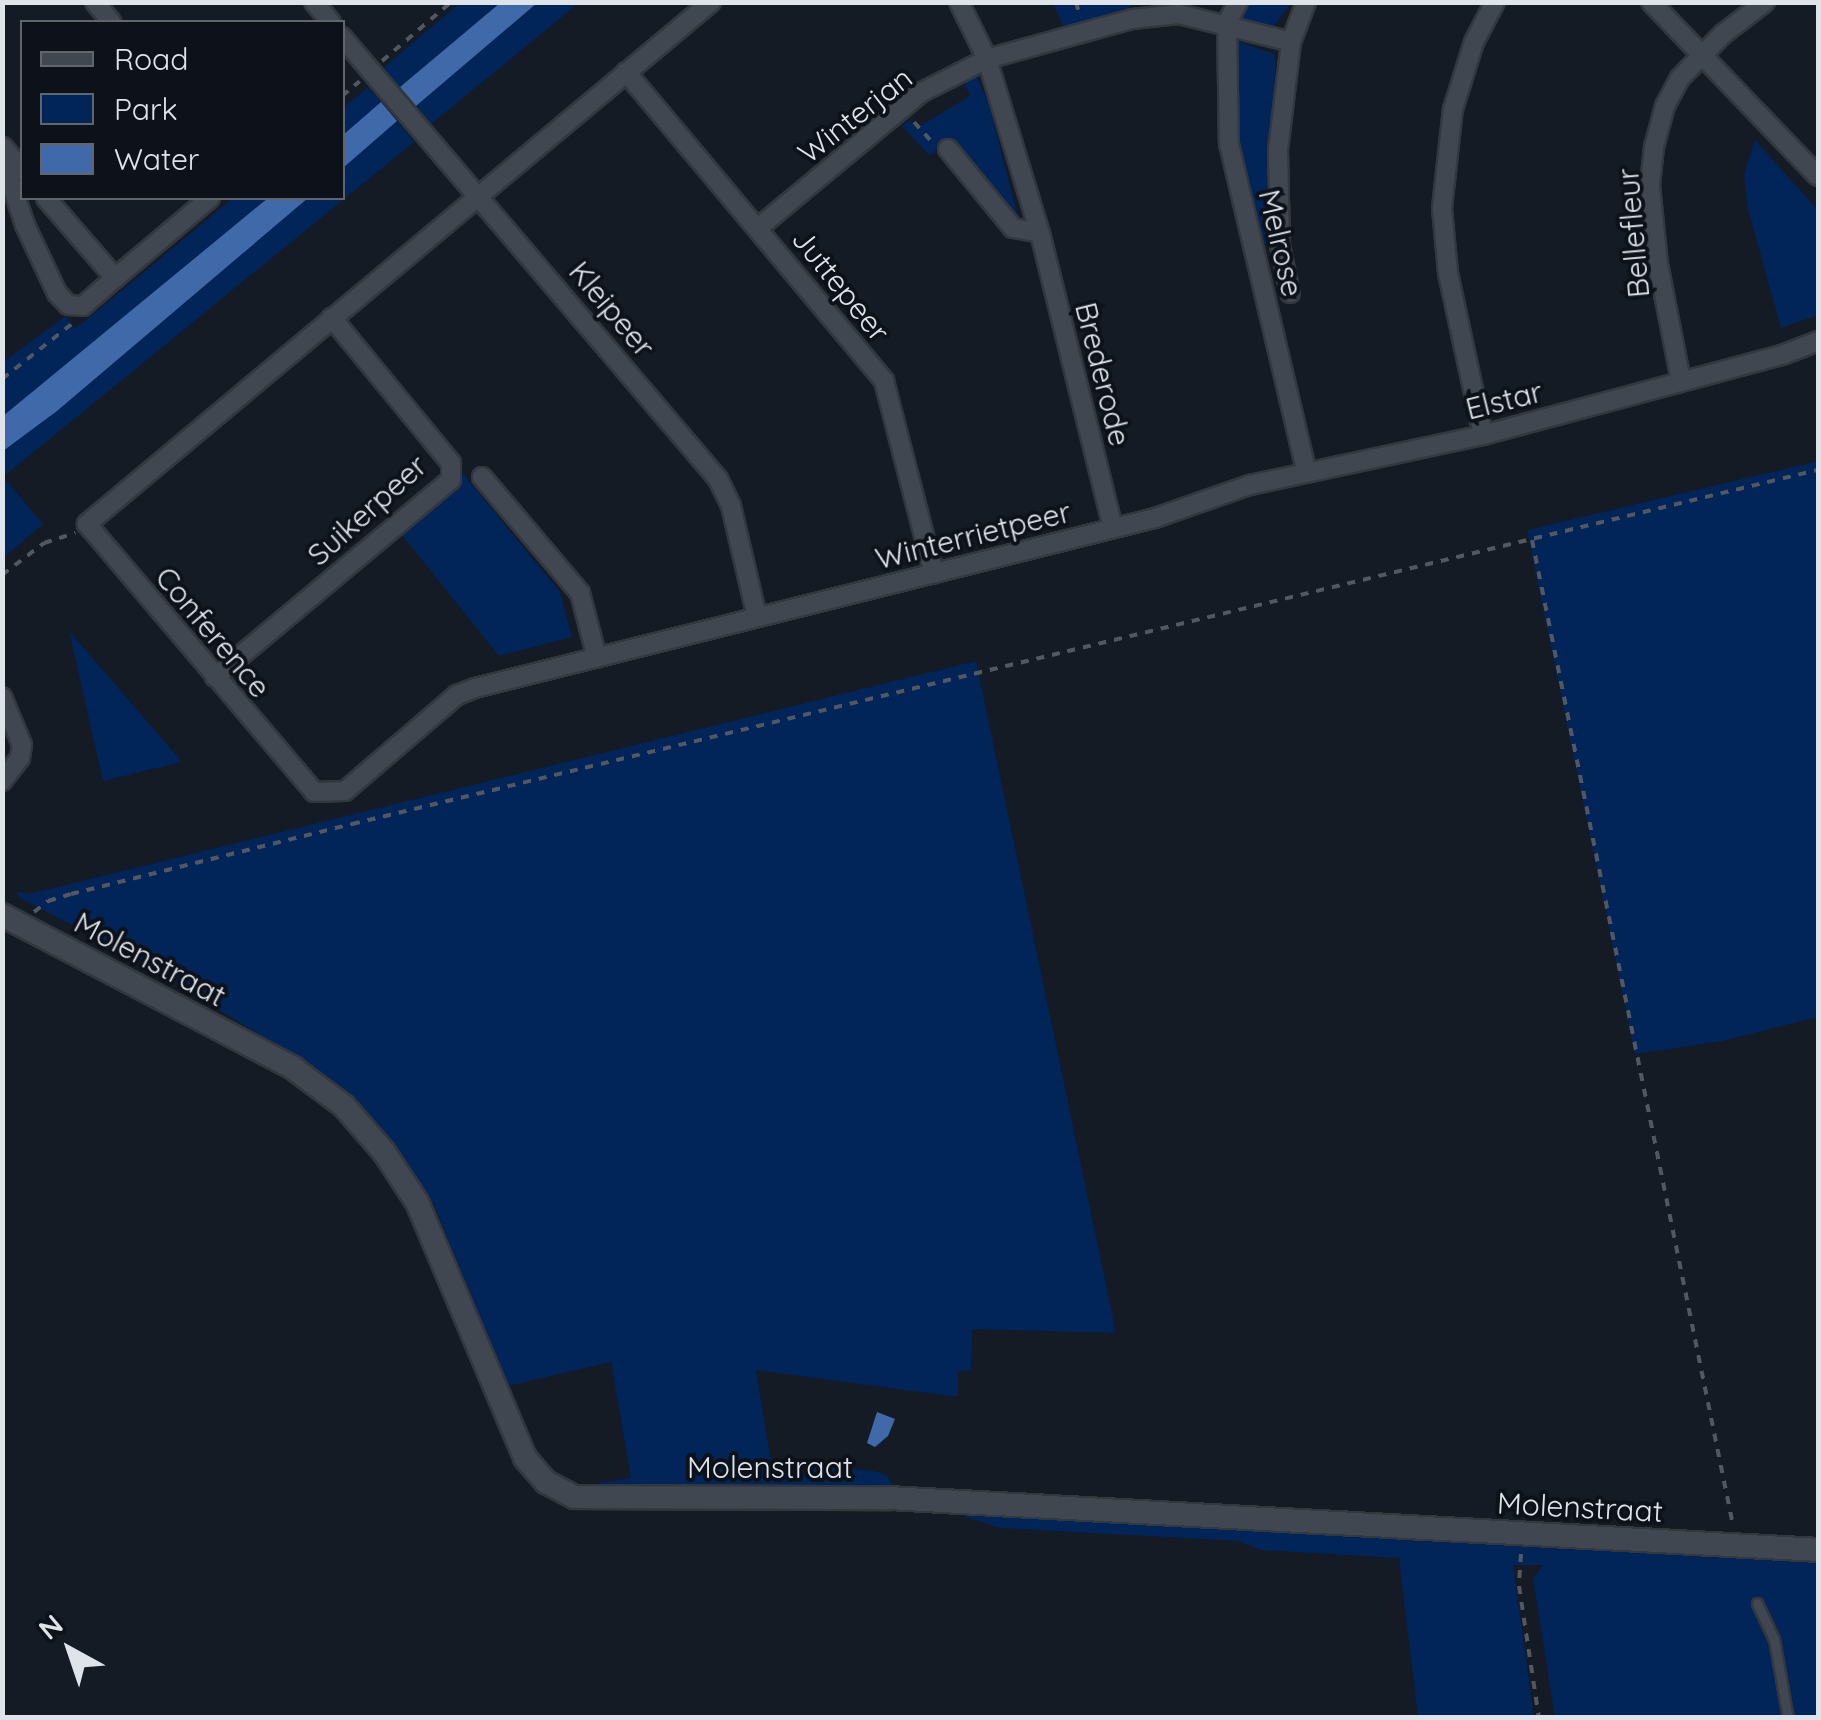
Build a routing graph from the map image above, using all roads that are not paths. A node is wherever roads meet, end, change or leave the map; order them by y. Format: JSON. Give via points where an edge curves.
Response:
{"nodes":[{"id":1,"x":711,"y":2,"type":"edge"},
{"id":2,"x":959,"y":2,"type":"edge"},
{"id":3,"x":1238,"y":2,"type":"edge"},
{"id":4,"x":1306,"y":2,"type":"edge"},
{"id":5,"x":1495,"y":2,"type":"edge"},
{"id":6,"x":1650,"y":2,"type":"edge"},
{"id":7,"x":1764,"y":2,"type":"edge"},
{"id":8,"x":1228,"y":23,"type":"junction"},
{"id":9,"x":345,"y":40,"type":"edge"},
{"id":10,"x":1291,"y":42,"type":"junction"},
{"id":11,"x":1700,"y":54,"type":"junction"},
{"id":12,"x":987,"y":59,"type":"junction"},
{"id":13,"x":626,"y":72,"type":"junction"},
{"id":14,"x":2,"y":147,"type":"edge"},
{"id":15,"x":948,"y":149,"type":"road end"},
{"id":16,"x":2,"y":156,"type":"edge"},
{"id":17,"x":20,"y":168,"type":"edge"},
{"id":18,"x":1818,"y":176,"type":"edge"},
{"id":19,"x":479,"y":194,"type":"junction"},
{"id":20,"x":48,"y":200,"type":"edge"},
{"id":21,"x":208,"y":200,"type":"edge"},
{"id":22,"x":758,"y":228,"type":"junction"},
{"id":23,"x":1040,"y":234,"type":"junction"},
{"id":24,"x":115,"y":278,"type":"junction"},
{"id":25,"x":1290,"y":293,"type":"dead end"},
{"id":26,"x":332,"y":318,"type":"junction"},
{"id":27,"x":1818,"y":341,"type":"edge"},
{"id":28,"x":1681,"y":381,"type":"junction"},
{"id":29,"x":1483,"y":435,"type":"junction"},
{"id":30,"x":1307,"y":473,"type":"junction"},
{"id":31,"x":482,"y":476,"type":"dead end"},
{"id":32,"x":1201,"y":504,"type":"joint"},
{"id":33,"x":1114,"y":527,"type":"junction"},
{"id":34,"x":934,"y":574,"type":"junction"},
{"id":35,"x":757,"y":616,"type":"junction"},
{"id":36,"x":597,"y":658,"type":"junction"},
{"id":37,"x":215,"y":677,"type":"junction"},
{"id":38,"x":2,"y":697,"type":"edge"},
{"id":39,"x":2,"y":780,"type":"edge"},
{"id":40,"x":2,"y":915,"type":"edge"},
{"id":41,"x":1818,"y":1550,"type":"edge"},
{"id":42,"x":1757,"y":1603,"type":"dead end"},
{"id":43,"x":1788,"y":1718,"type":"edge"}],
"edges":[{"from":1,"to":13,"type":"street"},
{"from":2,"to":12,"type":"street","name":"Brederode"},
{"from":3,"to":8,"type":"street","name":"Melrose"},
{"from":4,"to":10,"type":"street","name":"Melrose"},
{"from":5,"to":29,"type":"street","via":[[1453,109],[1442,208],[1448,273]]},
{"from":6,"to":11,"type":"street"},
{"from":7,"to":11,"type":"street","name":"Bellefleur"},
{"from":8,"to":10,"type":"street"},
{"from":8,"to":12,"type":"street","name":"Winterjan","via":[[1179,14],[1132,18]]},
{"from":8,"to":30,"type":"street","name":"Melrose","via":[[1229,144]]},
{"from":9,"to":19,"type":"street","name":"Kleipeer"},
{"from":10,"to":25,"type":"street","name":"Melrose","via":[[1278,150],[1280,245]]},
{"from":11,"to":18,"type":"street"},
{"from":11,"to":28,"type":"street","name":"Bellefleur","via":[[1665,106],[1650,186]]},
{"from":12,"to":22,"type":"street","name":"Winterjan","via":[[922,92]]},
{"from":12,"to":23,"type":"street","name":"Brederode"},
{"from":13,"to":19,"type":"street"},
{"from":13,"to":22,"type":"street","name":"Juttepeer"},
{"from":14,"to":17,"type":"street"},
{"from":15,"to":23,"type":"street","via":[[1013,228]]},
{"from":16,"to":24,"type":"street","via":[[25,226],[68,306],[82,306]]},
{"from":19,"to":26,"type":"street"},
{"from":19,"to":35,"type":"street","name":"Kleipeer","via":[[718,479],[731,506]]},
{"from":20,"to":24,"type":"street"},
{"from":21,"to":24,"type":"street"},
{"from":22,"to":34,"type":"street","name":"Juttepeer","via":[[884,381]]},
{"from":23,"to":33,"type":"street","name":"Brederode"},
{"from":26,"to":37,"type":"street","name":"Suikerpeer","via":[[451,462],[451,480]]},
{"from":26,"to":37,"type":"street","name":"Conference","via":[[87,524]]},
{"from":27,"to":28,"type":"street","name":"Elstar"},
{"from":28,"to":29,"type":"street","name":"Elstar"},
{"from":29,"to":30,"type":"street","name":"Elstar"},
{"from":30,"to":32,"type":"street","name":"Elstar"},
{"from":31,"to":36,"type":"street","via":[[580,593]]},
{"from":32,"to":33,"type":"street","name":"Winterrietpeer"},
{"from":33,"to":34,"type":"street","name":"Winterrietpeer"},
{"from":34,"to":35,"type":"street","name":"Winterrietpeer"},
{"from":35,"to":36,"type":"street","name":"Conference"},
{"from":36,"to":37,"type":"street","name":"Conference","via":[[458,696],[345,791],[314,792]]},
{"from":38,"to":39,"type":"street","via":[[22,745]]},
{"from":40,"to":41,"type":"street","name":"Molenstraat","via":[[294,1068],[344,1106],[417,1202],[525,1458],[546,1482],[574,1497],[889,1498]]},
{"from":42,"to":43,"type":"lane","via":[[1774,1638]]}]}
